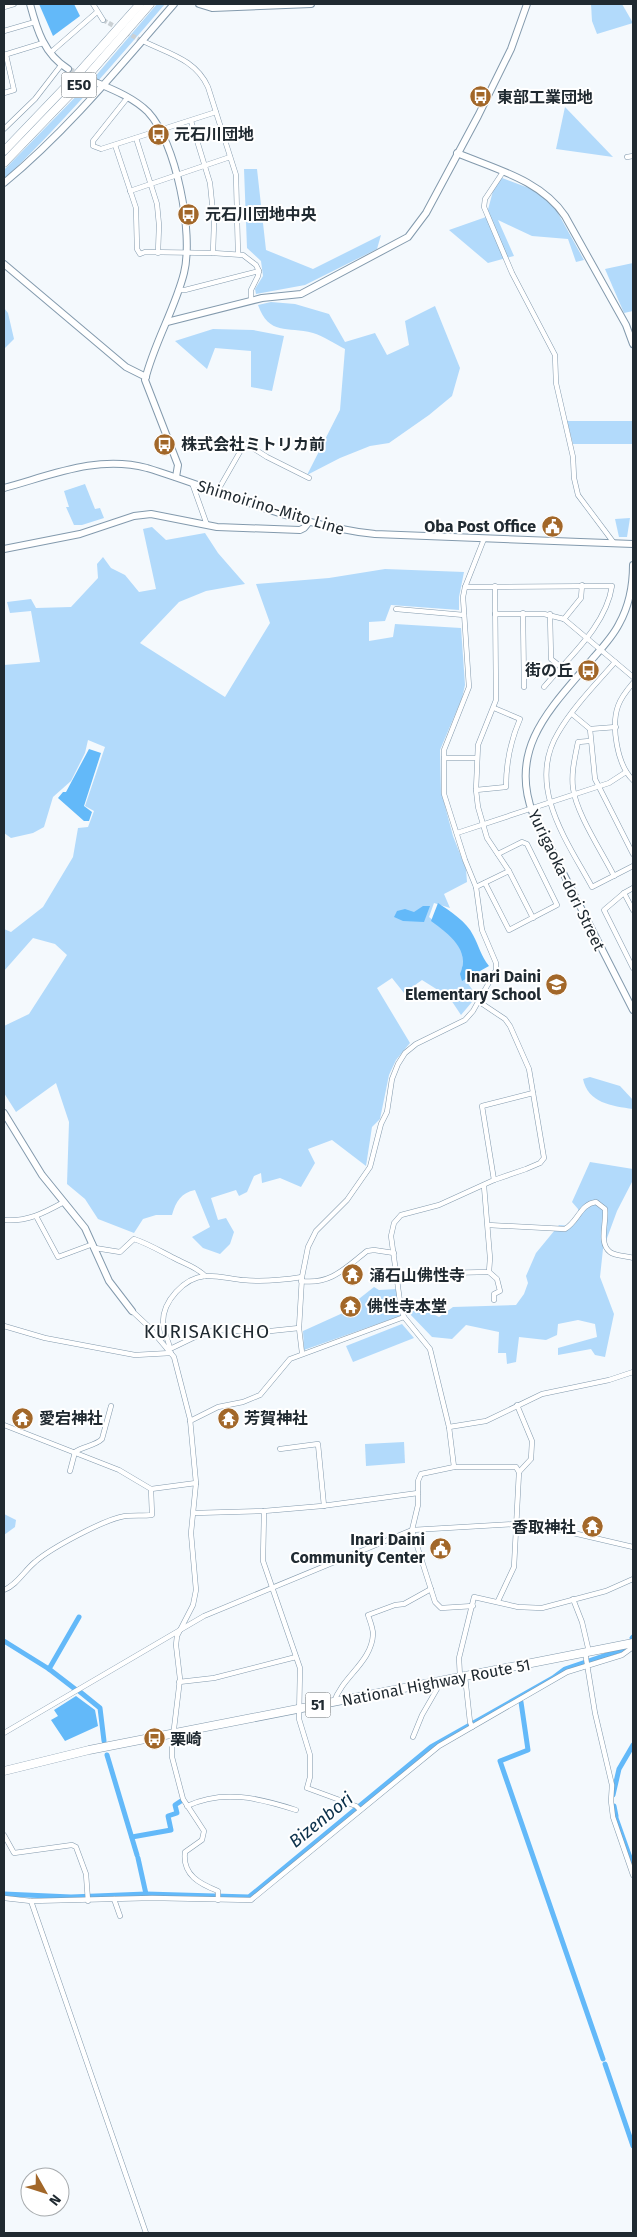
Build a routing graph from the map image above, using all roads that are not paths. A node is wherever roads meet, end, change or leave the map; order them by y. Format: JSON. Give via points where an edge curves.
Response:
{"nodes":[{"id":1,"x":14,"y":4,"type":"edge"},
{"id":2,"x":30,"y":4,"type":"edge"},
{"id":3,"x":93,"y":4,"type":"edge"},
{"id":4,"x":140,"y":4,"type":"edge"},
{"id":5,"x":150,"y":4,"type":"edge"},
{"id":6,"x":174,"y":4,"type":"edge"},
{"id":7,"x":198,"y":4,"type":"edge"},
{"id":8,"x":300,"y":4,"type":"edge"},
{"id":9,"x":311,"y":4,"type":"edge"},
{"id":10,"x":527,"y":4,"type":"edge"},
{"id":11,"x":4,"y":7,"type":"edge"},
{"id":12,"x":97,"y":12,"type":"junction"},
{"id":13,"x":103,"y":20,"type":"tunnel mouth"},
{"id":14,"x":35,"y":22,"type":"junction"},
{"id":15,"x":4,"y":31,"type":"edge"},
{"id":16,"x":145,"y":42,"type":"tunnel mouth"},
{"id":17,"x":43,"y":43,"type":"junction"},
{"id":18,"x":50,"y":53,"type":"junction"},
{"id":19,"x":5,"y":55,"type":"edge"},
{"id":20,"x":62,"y":64,"type":"junction"},
{"id":21,"x":68,"y":69,"type":"tunnel mouth"},
{"id":22,"x":96,"y":82,"type":"tunnel mouth"},
{"id":23,"x":103,"y":86,"type":"junction"},
{"id":24,"x":4,"y":93,"type":"edge"},
{"id":25,"x":128,"y":97,"type":"junction"},
{"id":26,"x":216,"y":112,"type":"junction"},
{"id":27,"x":191,"y":121,"type":"junction"},
{"id":28,"x":4,"y":129,"type":"edge"},
{"id":29,"x":161,"y":130,"type":"junction"},
{"id":30,"x":136,"y":138,"type":"junction"},
{"id":31,"x":115,"y":145,"type":"junction"},
{"id":32,"x":4,"y":151,"type":"edge"},
{"id":33,"x":457,"y":153,"type":"junction"},
{"id":34,"x":633,"y":156,"type":"edge"},
{"id":35,"x":230,"y":157,"type":"junction"},
{"id":36,"x":628,"y":158,"type":"dead end"},
{"id":37,"x":4,"y":162,"type":"edge"},
{"id":38,"x":205,"y":166,"type":"junction"},
{"id":39,"x":503,"y":172,"type":"junction"},
{"id":40,"x":176,"y":174,"type":"junction"},
{"id":41,"x":4,"y":183,"type":"edge"},
{"id":42,"x":151,"y":183,"type":"junction"},
{"id":43,"x":130,"y":190,"type":"junction"},
{"id":44,"x":158,"y":253,"type":"junction"},
{"id":45,"x":185,"y":253,"type":"junction"},
{"id":46,"x":213,"y":253,"type":"junction"},
{"id":47,"x":238,"y":254,"type":"junction"},
{"id":48,"x":4,"y":264,"type":"edge"},
{"id":49,"x":258,"y":271,"type":"junction"},
{"id":50,"x":178,"y":290,"type":"junction"},
{"id":51,"x":251,"y":301,"type":"junction"},
{"id":52,"x":166,"y":322,"type":"junction"},
{"id":53,"x":633,"y":344,"type":"edge"},
{"id":54,"x":146,"y":377,"type":"junction"},
{"id":55,"x":176,"y":477,"type":"junction"},
{"id":56,"x":309,"y":478,"type":"dead end"},
{"id":57,"x":192,"y":482,"type":"junction"},
{"id":58,"x":4,"y":488,"type":"edge"},
{"id":59,"x":217,"y":492,"type":"junction"},
{"id":60,"x":309,"y":522,"type":"junction"},
{"id":61,"x":207,"y":525,"type":"junction"},
{"id":62,"x":484,"y":539,"type":"junction"},
{"id":63,"x":614,"y":543,"type":"junction"},
{"id":64,"x":633,"y":544,"type":"edge"},
{"id":65,"x":4,"y":548,"type":"edge"},
{"id":66,"x":633,"y":565,"type":"edge"},
{"id":67,"x":582,"y":585,"type":"junction"},
{"id":68,"x":465,"y":586,"type":"junction"},
{"id":69,"x":495,"y":586,"type":"junction"},
{"id":70,"x":396,"y":609,"type":"dead end"},
{"id":71,"x":523,"y":613,"type":"junction"},
{"id":72,"x":495,"y":614,"type":"junction"},
{"id":73,"x":550,"y":614,"type":"junction"},
{"id":74,"x":464,"y":615,"type":"junction"},
{"id":75,"x":564,"y":620,"type":"junction"},
{"id":76,"x":586,"y":637,"type":"junction"},
{"id":77,"x":601,"y":649,"type":"junction"},
{"id":78,"x":615,"y":662,"type":"junction"},
{"id":79,"x":561,"y":666,"type":"junction"},
{"id":80,"x":633,"y":677,"type":"edge"},
{"id":81,"x":633,"y":683,"type":"edge"},
{"id":82,"x":524,"y":687,"type":"dead end"},
{"id":83,"x":544,"y":687,"type":"dead end"},
{"id":84,"x":494,"y":708,"type":"junction"},
{"id":85,"x":572,"y":714,"type":"junction"},
{"id":86,"x":616,"y":727,"type":"junction"},
{"id":87,"x":590,"y":729,"type":"junction"},
{"id":88,"x":590,"y":741,"type":"junction"},
{"id":89,"x":444,"y":758,"type":"junction"},
{"id":90,"x":476,"y":758,"type":"junction"},
{"id":91,"x":626,"y":772,"type":"junction"},
{"id":92,"x":633,"y":780,"type":"edge"},
{"id":93,"x":598,"y":786,"type":"junction"},
{"id":94,"x":476,"y":790,"type":"junction"},
{"id":95,"x":574,"y":794,"type":"junction"},
{"id":96,"x":550,"y":802,"type":"junction"},
{"id":97,"x":531,"y":809,"type":"junction"},
{"id":98,"x":482,"y":825,"type":"junction"},
{"id":99,"x":457,"y":834,"type":"junction"},
{"id":100,"x":498,"y":854,"type":"junction"},
{"id":101,"x":633,"y":854,"type":"edge"},
{"id":102,"x":633,"y":866,"type":"edge"},
{"id":103,"x":509,"y":871,"type":"junction"},
{"id":104,"x":614,"y":876,"type":"junction"},
{"id":105,"x":485,"y":883,"type":"junction"},
{"id":106,"x":476,"y":887,"type":"junction"},
{"id":107,"x":633,"y":888,"type":"edge"},
{"id":108,"x":624,"y":893,"type":"junction"},
{"id":109,"x":633,"y":910,"type":"edge"},
{"id":110,"x":533,"y":918,"type":"junction"},
{"id":111,"x":633,"y":968,"type":"edge"},
{"id":112,"x":478,"y":1001,"type":"junction"},
{"id":113,"x":633,"y":1010,"type":"edge"},
{"id":114,"x":534,"y":1093,"type":"junction"},
{"id":115,"x":4,"y":1113,"type":"edge"},
{"id":116,"x":494,"y":1180,"type":"junction"},
{"id":117,"x":484,"y":1186,"type":"junction"},
{"id":118,"x":64,"y":1202,"type":"junction"},
{"id":119,"x":36,"y":1216,"type":"junction"},
{"id":120,"x":4,"y":1220,"type":"edge"},
{"id":121,"x":488,"y":1225,"type":"junction"},
{"id":122,"x":94,"y":1246,"type":"junction"},
{"id":123,"x":394,"y":1254,"type":"junction"},
{"id":124,"x":633,"y":1258,"type":"edge"},
{"id":125,"x":490,"y":1272,"type":"junction"},
{"id":126,"x":398,"y":1274,"type":"junction"},
{"id":127,"x":205,"y":1276,"type":"junction"},
{"id":128,"x":302,"y":1279,"type":"junction"},
{"id":129,"x":494,"y":1300,"type":"dead end"},
{"id":130,"x":132,"y":1311,"type":"joint"},
{"id":131,"x":404,"y":1317,"type":"junction"},
{"id":132,"x":4,"y":1326,"type":"edge"},
{"id":133,"x":299,"y":1328,"type":"junction"},
{"id":134,"x":170,"y":1350,"type":"junction"},
{"id":135,"x":302,"y":1353,"type":"junction"},
{"id":136,"x":633,"y":1372,"type":"edge"},
{"id":137,"x":517,"y":1405,"type":"junction"},
{"id":138,"x":111,"y":1406,"type":"dead end"},
{"id":139,"x":190,"y":1421,"type":"junction"},
{"id":140,"x":4,"y":1426,"type":"edge"},
{"id":141,"x":449,"y":1427,"type":"junction"},
{"id":142,"x":280,"y":1449,"type":"dead end"},
{"id":143,"x":75,"y":1452,"type":"junction"},
{"id":144,"x":454,"y":1467,"type":"junction"},
{"id":145,"x":70,"y":1471,"type":"dead end"},
{"id":146,"x":518,"y":1472,"type":"junction"},
{"id":147,"x":196,"y":1483,"type":"junction"},
{"id":148,"x":151,"y":1489,"type":"junction"},
{"id":149,"x":418,"y":1493,"type":"junction"},
{"id":150,"x":324,"y":1506,"type":"junction"},
{"id":151,"x":264,"y":1511,"type":"junction"},
{"id":152,"x":195,"y":1513,"type":"junction"},
{"id":153,"x":516,"y":1524,"type":"junction"},
{"id":154,"x":412,"y":1530,"type":"junction"},
{"id":155,"x":633,"y":1547,"type":"edge"},
{"id":156,"x":633,"y":1579,"type":"edge"},
{"id":157,"x":272,"y":1587,"type":"junction"},
{"id":158,"x":431,"y":1589,"type":"junction"},
{"id":159,"x":4,"y":1590,"type":"edge"},
{"id":160,"x":573,"y":1599,"type":"junction"},
{"id":161,"x":498,"y":1601,"type":"junction"},
{"id":162,"x":473,"y":1606,"type":"junction"},
{"id":163,"x":180,"y":1629,"type":"junction"},
{"id":164,"x":633,"y":1643,"type":"edge"},
{"id":165,"x":633,"y":1647,"type":"edge"},
{"id":166,"x":296,"y":1657,"type":"junction"},
{"id":167,"x":587,"y":1658,"type":"junction"},
{"id":168,"x":462,"y":1676,"type":"junction"},
{"id":169,"x":438,"y":1681,"type":"junction"},
{"id":170,"x":180,"y":1682,"type":"junction"},
{"id":171,"x":334,"y":1702,"type":"junction"},
{"id":172,"x":298,"y":1709,"type":"junction"},
{"id":173,"x":471,"y":1725,"type":"junction"},
{"id":174,"x":4,"y":1733,"type":"edge"},
{"id":175,"x":173,"y":1733,"type":"junction"},
{"id":176,"x":413,"y":1737,"type":"dead end"},
{"id":177,"x":4,"y":1771,"type":"edge"},
{"id":178,"x":187,"y":1806,"type":"junction"},
{"id":179,"x":358,"y":1808,"type":"junction"},
{"id":180,"x":296,"y":1810,"type":"dead end"},
{"id":181,"x":4,"y":1835,"type":"edge"},
{"id":182,"x":633,"y":1874,"type":"edge"},
{"id":183,"x":219,"y":1897,"type":"junction"},
{"id":184,"x":4,"y":1898,"type":"edge"},
{"id":185,"x":88,"y":1898,"type":"junction"},
{"id":186,"x":114,"y":1899,"type":"junction"},
{"id":187,"x":31,"y":1901,"type":"junction"},
{"id":188,"x":120,"y":1916,"type":"dead end"},
{"id":189,"x":146,"y":2233,"type":"edge"}],
"edges":[{"from":1,"to":11,"type":"street"},
{"from":2,"to":14,"type":"street"},
{"from":3,"to":12,"type":"street"},
{"from":4,"to":32,"type":"highway","number":"E50"},
{"from":5,"to":37,"type":"highway","number":"E50","via":[[82,82]]},
{"from":6,"to":23,"type":"street"},
{"from":7,"to":8,"type":"street","via":[[212,8]]},
{"from":8,"to":9,"type":"street"},
{"from":10,"to":33,"type":"street","via":[[507,58]]},
{"from":12,"to":13,"type":"street"},
{"from":12,"to":18,"type":"street"},
{"from":14,"to":15,"type":"street"},
{"from":14,"to":17,"type":"street"},
{"from":16,"to":26,"type":"street","via":[[199,70]]},
{"from":17,"to":18,"type":"street"},
{"from":17,"to":19,"type":"street"},
{"from":18,"to":20,"type":"street"},
{"from":19,"to":24,"type":"street","via":[[14,90]]},
{"from":20,"to":21,"type":"street"},
{"from":20,"to":28,"type":"street","via":[[35,99]]},
{"from":22,"to":23,"type":"street"},
{"from":23,"to":25,"type":"street"},
{"from":23,"to":41,"type":"street","via":[[60,132]]},
{"from":25,"to":29,"type":"street","via":[[148,112]]},
{"from":25,"to":31,"type":"street","via":[[93,141],[93,146],[102,149]]},
{"from":26,"to":27,"type":"street"},
{"from":26,"to":35,"type":"street"},
{"from":27,"to":29,"type":"street"},
{"from":27,"to":38,"type":"street"},
{"from":29,"to":30,"type":"street"},
{"from":29,"to":40,"type":"street"},
{"from":30,"to":31,"type":"street"},
{"from":30,"to":42,"type":"street"},
{"from":31,"to":43,"type":"street"},
{"from":33,"to":39,"type":"street"},
{"from":33,"to":51,"type":"street","via":[[426,213],[408,237],[309,291]]},
{"from":34,"to":36,"type":"street"},
{"from":35,"to":38,"type":"street"},
{"from":35,"to":47,"type":"street","via":[[236,175]]},
{"from":38,"to":40,"type":"street"},
{"from":38,"to":46,"type":"street","via":[[214,223]]},
{"from":39,"to":53,"type":"street","via":[[533,185],[557,204],[626,325]]},
{"from":39,"to":63,"type":"street","via":[[484,206],[512,273],[555,356],[556,383],[578,495]]},
{"from":40,"to":42,"type":"street"},
{"from":40,"to":45,"type":"street","via":[[186,215]]},
{"from":42,"to":43,"type":"street"},
{"from":42,"to":44,"type":"street","via":[[159,215]]},
{"from":43,"to":44,"type":"street","via":[[137,216],[137,249],[140,254]]},
{"from":44,"to":45,"type":"street"},
{"from":45,"to":46,"type":"street"},
{"from":45,"to":50,"type":"street","via":[[184,273]]},
{"from":46,"to":47,"type":"street"},
{"from":47,"to":49,"type":"street","via":[[253,262]]},
{"from":48,"to":54,"type":"street","via":[[126,367]]},
{"from":49,"to":50,"type":"street"},
{"from":49,"to":51,"type":"street"},
{"from":50,"to":52,"type":"street"},
{"from":51,"to":52,"type":"street"},
{"from":52,"to":54,"type":"street"},
{"from":54,"to":55,"type":"street","via":[[147,388],[178,465]]},
{"from":55,"to":57,"type":"street","name":"Shimoirino-Mito Line"},
{"from":55,"to":58,"type":"street","name":"Shimoirino-Mito Line","via":[[130,464],[104,462]]},
{"from":56,"to":59,"type":"street","via":[[245,443]]},
{"from":57,"to":59,"type":"street","name":"Shimoirino-Mito Line"},
{"from":57,"to":61,"type":"street"},
{"from":59,"to":60,"type":"street","name":"Shimoirino-Mito Line"},
{"from":60,"to":61,"type":"street","via":[[300,530]]},
{"from":60,"to":62,"type":"street","name":"Shimoirino-Mito Line","via":[[338,530],[375,534]]},
{"from":61,"to":65,"type":"street","via":[[151,514],[134,516],[80,534]]},
{"from":62,"to":63,"type":"street","name":"Shimoirino-Mito Line"},
{"from":62,"to":68,"type":"street"},
{"from":63,"to":64,"type":"street","name":"Shimoirino-Mito Line"},
{"from":66,"to":77,"type":"street","name":"Yurigaoka-dori Street","via":[[626,608],[619,625]]},
{"from":67,"to":69,"type":"street"},
{"from":67,"to":75,"type":"street","via":[[581,598]]},
{"from":67,"to":76,"type":"street","via":[[612,586],[603,614]]},
{"from":68,"to":69,"type":"street"},
{"from":68,"to":74,"type":"street"},
{"from":69,"to":72,"type":"street"},
{"from":70,"to":74,"type":"street"},
{"from":71,"to":72,"type":"street"},
{"from":71,"to":73,"type":"street"},
{"from":71,"to":82,"type":"street"},
{"from":72,"to":84,"type":"street"},
{"from":73,"to":75,"type":"street"},
{"from":73,"to":79,"type":"street","via":[[551,659]]},
{"from":74,"to":89,"type":"street","via":[[468,687],[446,740]]},
{"from":75,"to":76,"type":"street"},
{"from":76,"to":77,"type":"street"},
{"from":76,"to":79,"type":"street"},
{"from":77,"to":78,"type":"street"},
{"from":77,"to":97,"type":"street","name":"Yurigaoka-dori Street","via":[[548,712],[533,739],[526,772]]},
{"from":78,"to":80,"type":"street"},
{"from":78,"to":85,"type":"street"},
{"from":79,"to":83,"type":"street"},
{"from":81,"to":86,"type":"street","via":[[618,705]]},
{"from":84,"to":90,"type":"street","via":[[478,745]]},
{"from":84,"to":94,"type":"street","via":[[520,719],[506,765],[506,787]]},
{"from":85,"to":87,"type":"street"},
{"from":85,"to":96,"type":"street","via":[[558,732],[548,757],[546,776]]},
{"from":86,"to":87,"type":"street"},
{"from":86,"to":91,"type":"street","via":[[619,757]]},
{"from":87,"to":88,"type":"street"},
{"from":88,"to":93,"type":"street","via":[[592,767]]},
{"from":88,"to":95,"type":"street","via":[[578,742],[573,768]]},
{"from":89,"to":90,"type":"street"},
{"from":89,"to":99,"type":"street","via":[[444,794]]},
{"from":90,"to":94,"type":"street"},
{"from":91,"to":92,"type":"street"},
{"from":91,"to":93,"type":"street"},
{"from":93,"to":95,"type":"street"},
{"from":93,"to":101,"type":"street"},
{"from":94,"to":98,"type":"street"},
{"from":95,"to":96,"type":"street"},
{"from":95,"to":104,"type":"street"},
{"from":96,"to":97,"type":"street"},
{"from":96,"to":104,"type":"street","via":[[592,887]]},
{"from":97,"to":98,"type":"street"},
{"from":97,"to":113,"type":"street","name":"Yurigaoka-dori Street"},
{"from":98,"to":99,"type":"street"},
{"from":98,"to":100,"type":"street"},
{"from":99,"to":106,"type":"street"},
{"from":100,"to":103,"type":"street"},
{"from":100,"to":110,"type":"street","via":[[522,842],[527,844],[557,905]]},
{"from":102,"to":104,"type":"street"},
{"from":103,"to":105,"type":"street"},
{"from":103,"to":110,"type":"street"},
{"from":105,"to":106,"type":"street"},
{"from":105,"to":110,"type":"street","via":[[509,930]]},
{"from":106,"to":112,"type":"street","via":[[482,930],[496,963],[496,970]]},
{"from":107,"to":108,"type":"street"},
{"from":108,"to":109,"type":"street"},
{"from":108,"to":111,"type":"street","via":[[604,910]]},
{"from":112,"to":114,"type":"street","via":[[510,1026],[529,1069]]},
{"from":112,"to":128,"type":"street","via":[[465,1020],[416,1044],[398,1064],[370,1167],[347,1200],[311,1237]]},
{"from":114,"to":116,"type":"street","via":[[544,1158],[540,1163]]},
{"from":114,"to":116,"type":"street","via":[[482,1106]]},
{"from":115,"to":118,"type":"street","via":[[32,1161]]},
{"from":116,"to":117,"type":"street"},
{"from":117,"to":121,"type":"street"},
{"from":117,"to":123,"type":"street","via":[[440,1205],[401,1215],[392,1229]]},
{"from":118,"to":119,"type":"street"},
{"from":118,"to":122,"type":"street","via":[[80,1220]]},
{"from":119,"to":120,"type":"street","via":[[19,1221]]},
{"from":119,"to":122,"type":"street","via":[[58,1256]]},
{"from":121,"to":124,"type":"street","via":[[565,1229],[586,1206],[596,1202],[605,1209],[604,1237],[608,1249]]},
{"from":121,"to":125,"type":"street"},
{"from":122,"to":127,"type":"street","via":[[120,1252],[134,1239],[153,1245]]},
{"from":122,"to":130,"type":"street","via":[[109,1282]]},
{"from":123,"to":126,"type":"street"},
{"from":123,"to":128,"type":"street","via":[[367,1251],[326,1280],[315,1283]]},
{"from":125,"to":126,"type":"street"},
{"from":125,"to":129,"type":"street","via":[[497,1279],[500,1291],[494,1294]]},
{"from":126,"to":131,"type":"street"},
{"from":127,"to":128,"type":"street","via":[[244,1280]]},
{"from":127,"to":134,"type":"street","via":[[182,1286],[171,1298],[163,1322]]},
{"from":128,"to":133,"type":"street"},
{"from":130,"to":134,"type":"street"},
{"from":131,"to":135,"type":"street"},
{"from":131,"to":141,"type":"street","via":[[430,1349]]},
{"from":132,"to":134,"type":"street","via":[[45,1338],[135,1355]]},
{"from":133,"to":134,"type":"street","via":[[261,1332],[215,1330]]},
{"from":133,"to":135,"type":"street"},
{"from":134,"to":139,"type":"street"},
{"from":135,"to":139,"type":"street","via":[[286,1362],[260,1395],[218,1407]]},
{"from":136,"to":137,"type":"street","via":[[542,1394]]},
{"from":137,"to":141,"type":"street","via":[[486,1421]]},
{"from":137,"to":146,"type":"street","via":[[532,1441],[531,1459]]},
{"from":138,"to":143,"type":"street","via":[[102,1439]]},
{"from":139,"to":147,"type":"street"},
{"from":140,"to":143,"type":"street"},
{"from":141,"to":144,"type":"street"},
{"from":142,"to":150,"type":"street","via":[[318,1444]]},
{"from":143,"to":145,"type":"street"},
{"from":143,"to":148,"type":"street","via":[[119,1470]]},
{"from":144,"to":146,"type":"street","via":[[516,1467]]},
{"from":144,"to":149,"type":"street","via":[[421,1474]]},
{"from":146,"to":153,"type":"street"},
{"from":147,"to":148,"type":"street"},
{"from":147,"to":152,"type":"street"},
{"from":148,"to":159,"type":"street","via":[[152,1515],[123,1516],[102,1523],[54,1548]]},
{"from":149,"to":150,"type":"street"},
{"from":149,"to":154,"type":"street"},
{"from":150,"to":151,"type":"street"},
{"from":151,"to":152,"type":"street"},
{"from":151,"to":157,"type":"street","via":[[263,1561]]},
{"from":152,"to":163,"type":"street","via":[[191,1533],[196,1590],[193,1605]]},
{"from":153,"to":154,"type":"street"},
{"from":153,"to":155,"type":"street","via":[[556,1528]]},
{"from":153,"to":161,"type":"street","via":[[514,1567]]},
{"from":154,"to":157,"type":"street"},
{"from":154,"to":158,"type":"street"},
{"from":156,"to":160,"type":"street","via":[[606,1592]]},
{"from":157,"to":163,"type":"street"},
{"from":157,"to":166,"type":"street"},
{"from":158,"to":162,"type":"street","via":[[435,1602],[441,1608]]},
{"from":158,"to":171,"type":"street","via":[[404,1604],[368,1615],[373,1633],[371,1645]]},
{"from":160,"to":161,"type":"street","via":[[542,1608],[518,1607]]},
{"from":160,"to":167,"type":"street","via":[[582,1622]]},
{"from":161,"to":162,"type":"street","via":[[474,1597]]},
{"from":162,"to":168,"type":"street","via":[[459,1658]]},
{"from":163,"to":170,"type":"street","via":[[176,1644]]},
{"from":163,"to":174,"type":"street"},
{"from":164,"to":167,"type":"highway","name":"National Highway Route 51","number":"51"},
{"from":165,"to":167,"type":"street","via":[[622,1655]]},
{"from":166,"to":170,"type":"street","via":[[214,1678]]},
{"from":166,"to":172,"type":"street","via":[[300,1680]]},
{"from":167,"to":168,"type":"highway","name":"National Highway Route 51","number":"51"},
{"from":167,"to":173,"type":"street","via":[[568,1672]]},
{"from":167,"to":182,"type":"street","via":[[595,1713],[612,1785],[613,1817]]},
{"from":168,"to":169,"type":"highway","name":"National Highway Route 51","number":"51"},
{"from":168,"to":173,"type":"street"},
{"from":169,"to":171,"type":"highway","name":"National Highway Route 51","number":"51"},
{"from":169,"to":176,"type":"street"},
{"from":170,"to":175,"type":"street"},
{"from":171,"to":172,"type":"highway","name":"National Highway Route 51","number":"51"},
{"from":172,"to":175,"type":"highway","name":"National Highway Route 51","number":"51"},
{"from":172,"to":179,"type":"street","via":[[310,1755],[307,1788]]},
{"from":173,"to":179,"type":"street"},
{"from":175,"to":177,"type":"highway","name":"National Highway Route 51","number":"51"},
{"from":175,"to":178,"type":"street","via":[[172,1757]]},
{"from":178,"to":180,"type":"street","via":[[203,1799],[227,1796],[264,1800]]},
{"from":178,"to":183,"type":"street","via":[[204,1831],[202,1840],[185,1852],[188,1869],[200,1884],[218,1891]]},
{"from":179,"to":183,"type":"street","via":[[251,1900]]},
{"from":181,"to":185,"type":"street","via":[[14,1853],[76,1847],[86,1874]]},
{"from":183,"to":186,"type":"street"},
{"from":184,"to":187,"type":"street"},
{"from":185,"to":186,"type":"street"},
{"from":185,"to":187,"type":"street"},
{"from":186,"to":188,"type":"street"},
{"from":187,"to":189,"type":"street"}]}
